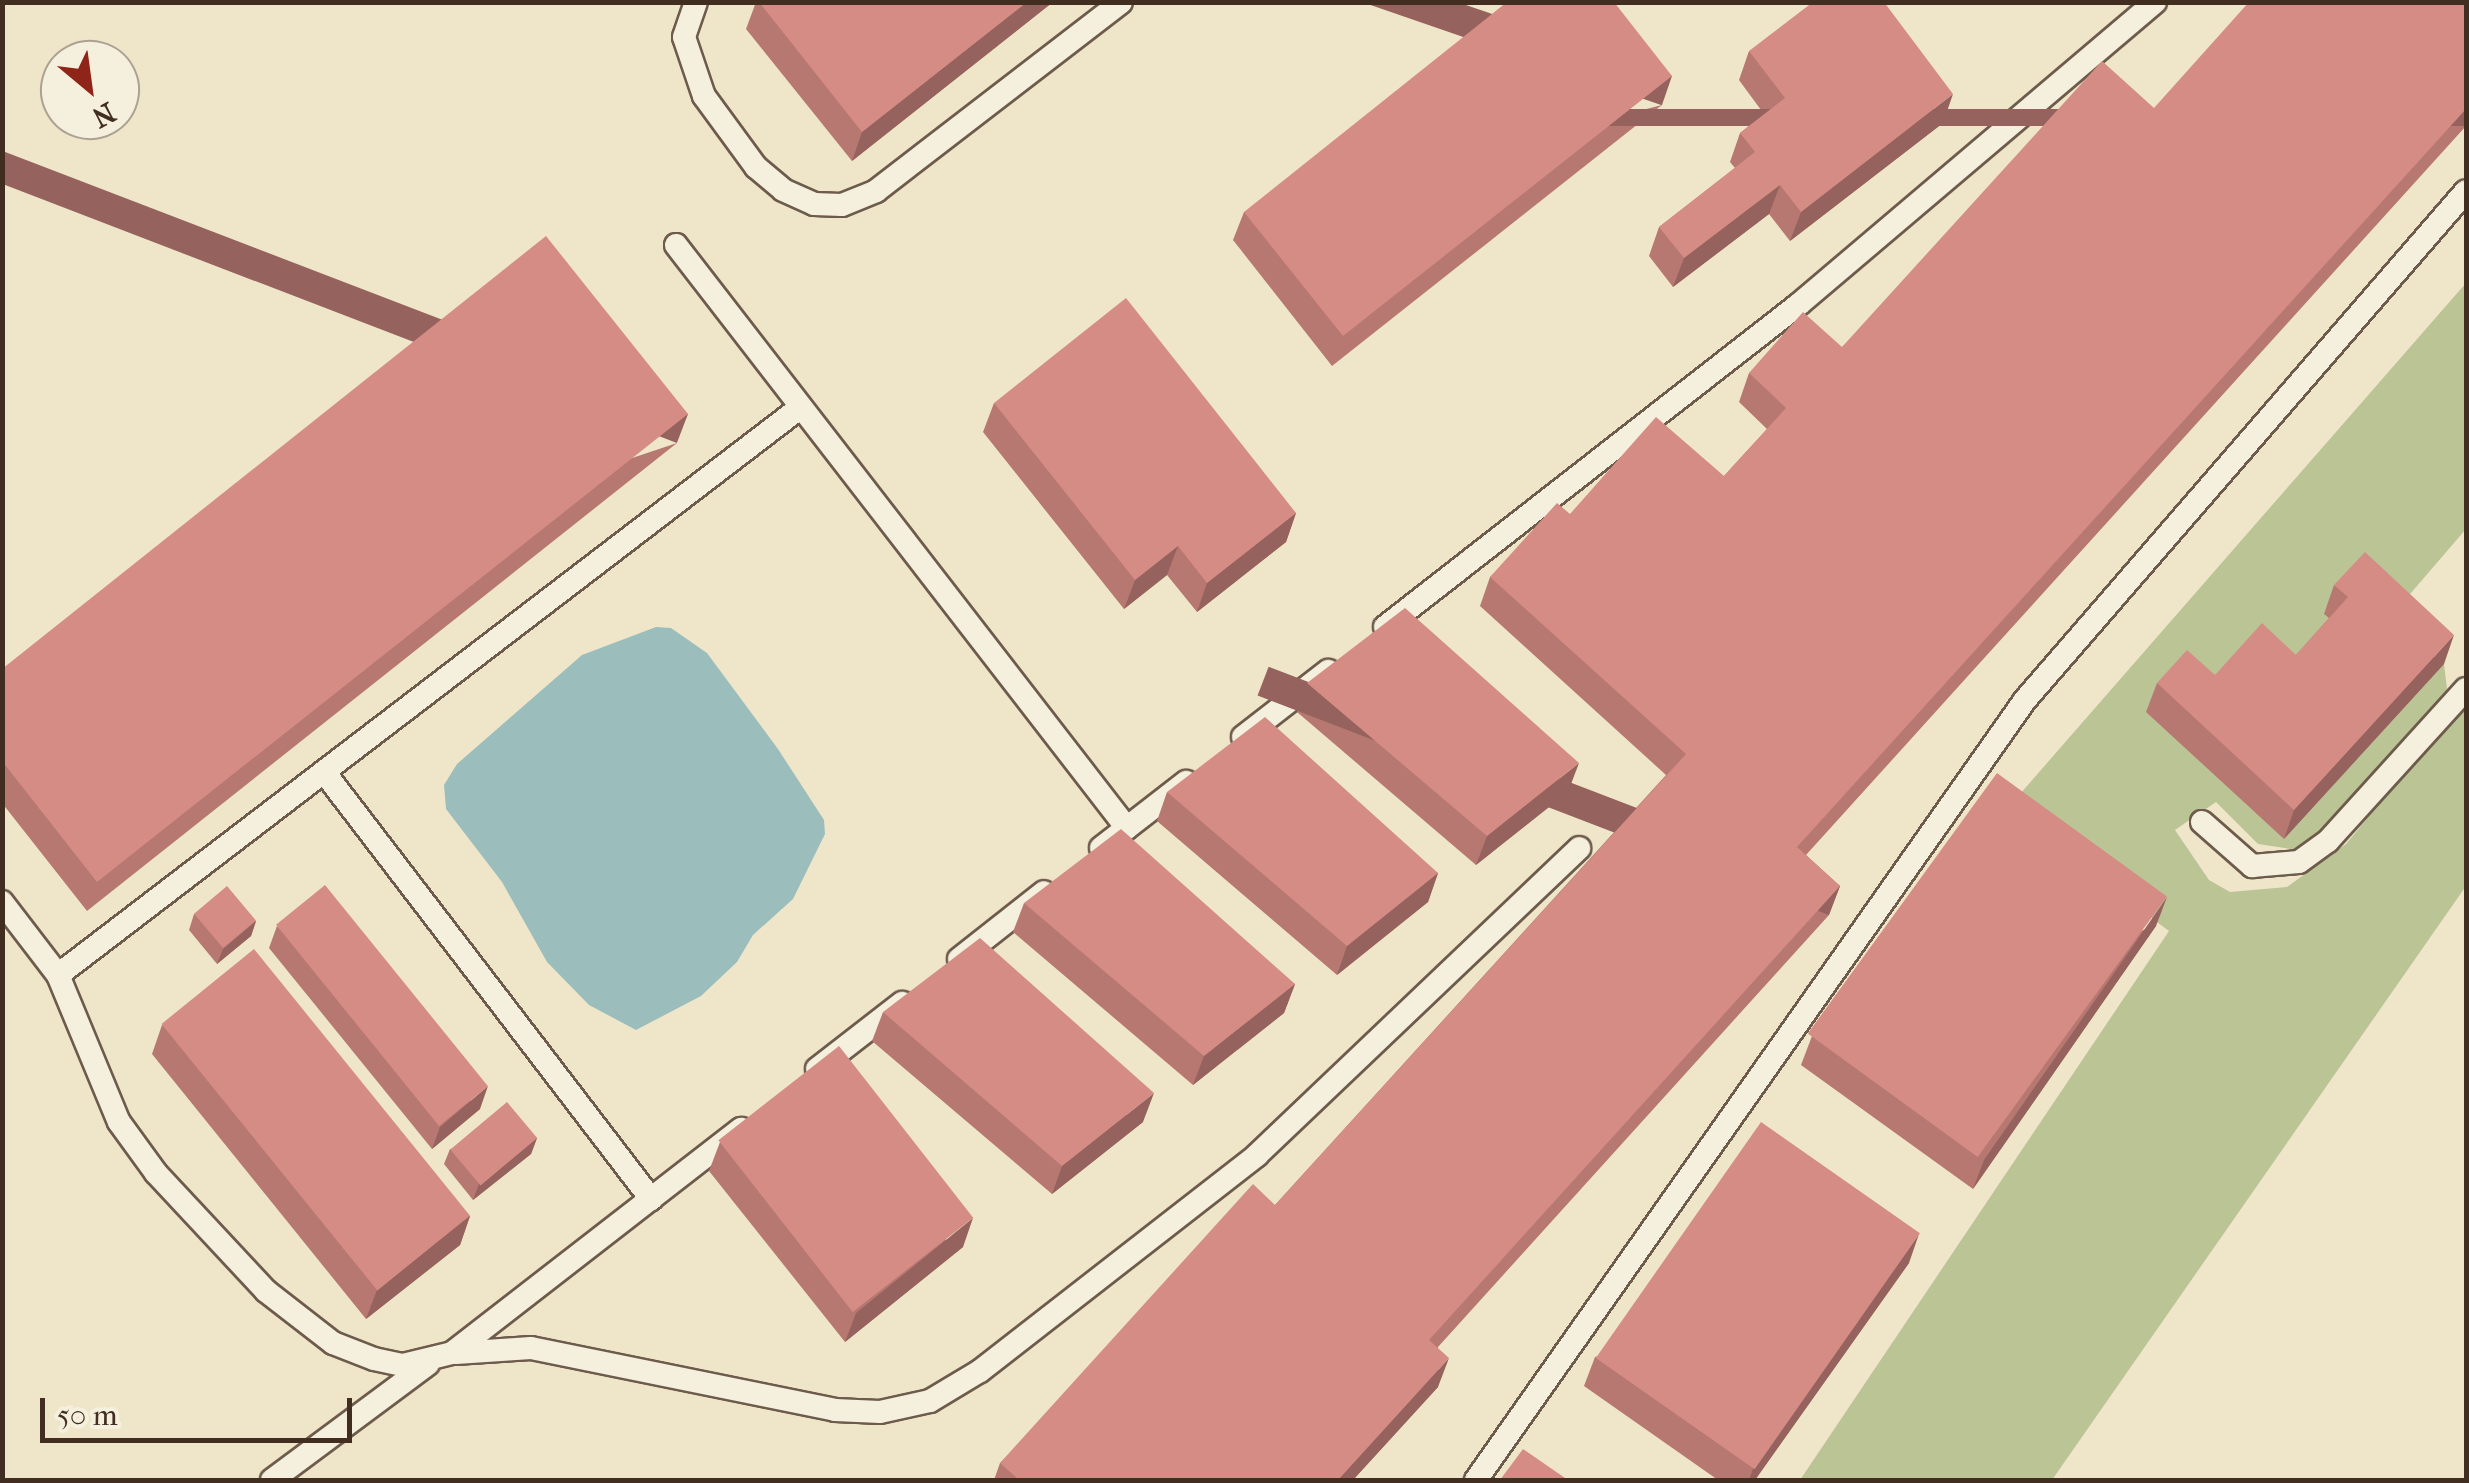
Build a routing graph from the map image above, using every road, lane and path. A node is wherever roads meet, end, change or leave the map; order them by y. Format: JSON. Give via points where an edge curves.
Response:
{"nodes":[{"id":1,"x":1121,"y":2,"type":"edge"},
{"id":2,"x":2155,"y":2,"type":"edge"},
{"id":3,"x":690,"y":5,"type":"edge"},
{"id":4,"x":2466,"y":191,"type":"edge"},
{"id":5,"x":676,"y":245,"type":"dead end"},
{"id":6,"x":801,"y":407,"type":"junction"},
{"id":7,"x":2466,"y":689,"type":"edge"},
{"id":8,"x":324,"y":772,"type":"junction"},
{"id":9,"x":2202,"y":822,"type":"dead end"},
{"id":10,"x":1126,"y":828,"type":"junction"},
{"id":11,"x":1579,"y":848,"type":"dead end"},
{"id":12,"x":2,"y":902,"type":"edge"},
{"id":13,"x":58,"y":975,"type":"junction"},
{"id":14,"x":804,"y":1079,"type":"edge"},
{"id":15,"x":758,"y":1115,"type":"edge"},
{"id":16,"x":651,"y":1199,"type":"junction"},
{"id":17,"x":441,"y":1358,"type":"junction"},
{"id":18,"x":272,"y":1480,"type":"edge"},
{"id":19,"x":1476,"y":1480,"type":"edge"}],
"edges":[{"from":1,"to":3,"type":"lane","via":[[876,191],[842,205],[814,204],[756,167],[690,66],[684,37]]},
{"from":2,"to":10,"type":"lane","via":[[1798,305]]},
{"from":4,"to":19,"type":"lane","via":[[2025,700]]},
{"from":5,"to":6,"type":"lane"},
{"from":6,"to":8,"type":"lane"},
{"from":6,"to":10,"type":"lane"},
{"from":7,"to":9,"type":"lane","via":[[2328,841],[2298,862],[2252,866]]},
{"from":8,"to":13,"type":"lane"},
{"from":8,"to":16,"type":"lane"},
{"from":10,"to":14,"type":"lane"},
{"from":11,"to":17,"type":"lane","via":[[1258,1155],[980,1371],[930,1400],[880,1412],[835,1410],[531,1348]]},
{"from":12,"to":13,"type":"lane"},
{"from":13,"to":17,"type":"lane","via":[[103,1088],[136,1149],[266,1291],[333,1342],[403,1365]]},
{"from":15,"to":16,"type":"lane"},
{"from":16,"to":17,"type":"lane"},
{"from":17,"to":18,"type":"lane"}]}
